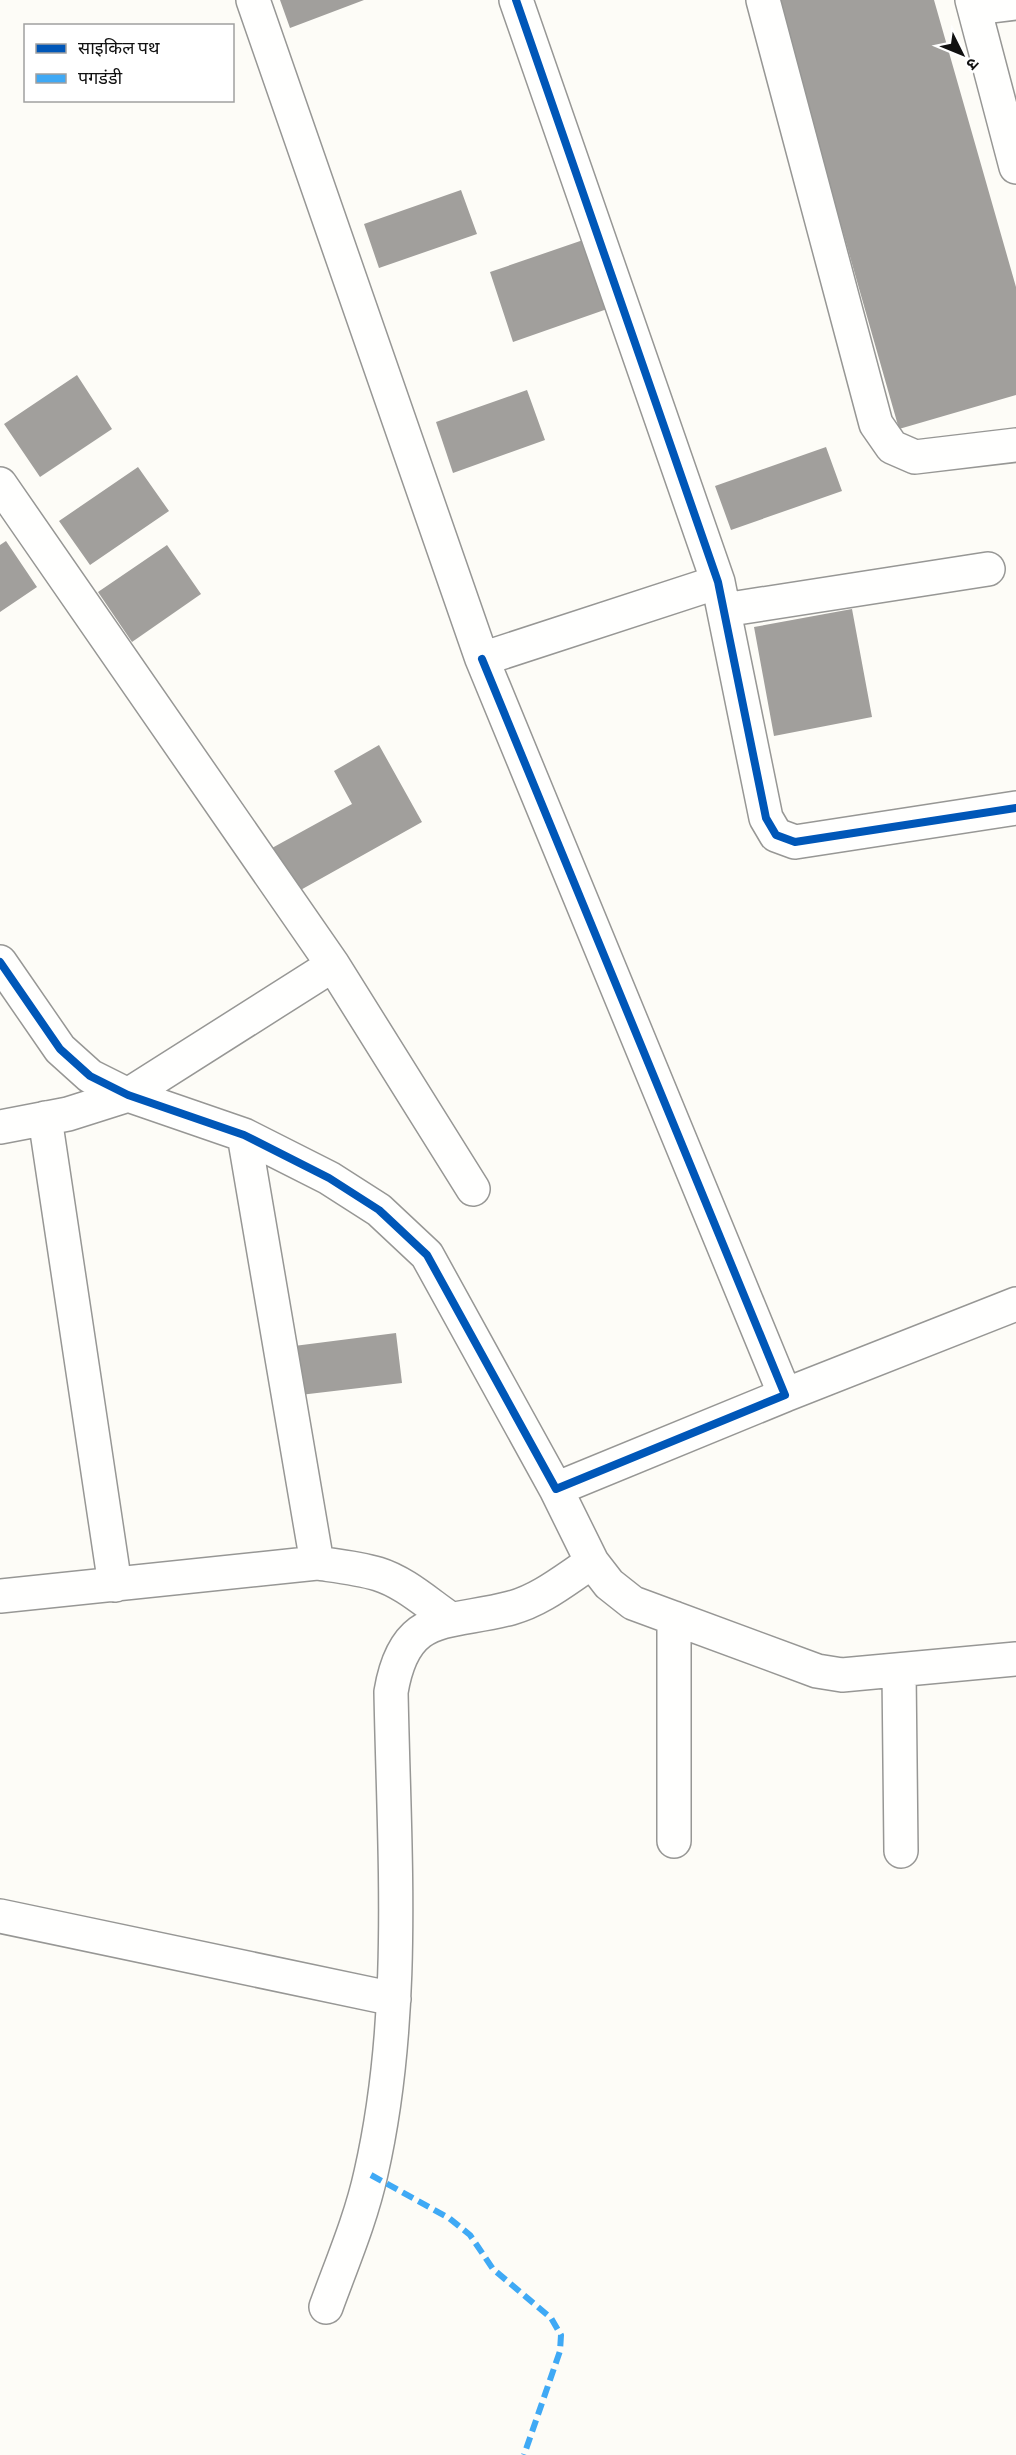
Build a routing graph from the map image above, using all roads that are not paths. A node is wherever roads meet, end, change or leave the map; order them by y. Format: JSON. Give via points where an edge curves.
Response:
{"nodes":[{"id":1,"x":254,"y":0,"type":"edge"},
{"id":2,"x":516,"y":0,"type":"edge"},
{"id":3,"x":763,"y":0,"type":"edge"},
{"id":4,"x":1016,"y":3,"type":"edge"},
{"id":5,"x":974,"y":4,"type":"edge"},
{"id":6,"x":1016,"y":167,"type":"edge"},
{"id":7,"x":1016,"y":444,"type":"edge"},
{"id":8,"x":0,"y":484,"type":"edge"},
{"id":9,"x":988,"y":569,"type":"dead end"},
{"id":10,"x":721,"y":596,"type":"junction"},
{"id":11,"x":482,"y":659,"type":"junction"},
{"id":12,"x":1016,"y":808,"type":"edge"},
{"id":13,"x":0,"y":962,"type":"edge"},
{"id":14,"x":333,"y":965,"type":"junction"},
{"id":15,"x":128,"y":1095,"type":"junction"},
{"id":16,"x":45,"y":1118,"type":"junction"},
{"id":17,"x":0,"y":1127,"type":"edge"},
{"id":18,"x":244,"y":1135,"type":"junction"},
{"id":19,"x":473,"y":1189,"type":"dead end"},
{"id":20,"x":1016,"y":1304,"type":"edge"},
{"id":21,"x":785,"y":1395,"type":"junction"},
{"id":22,"x":556,"y":1489,"type":"junction"},
{"id":23,"x":592,"y":1562,"type":"junction"},
{"id":24,"x":317,"y":1563,"type":"junction"},
{"id":25,"x":116,"y":1585,"type":"junction"},
{"id":26,"x":0,"y":1596,"type":"edge"},
{"id":27,"x":449,"y":1618,"type":"junction"},
{"id":28,"x":674,"y":1618,"type":"junction"},
{"id":29,"x":1016,"y":1659,"type":"edge"},
{"id":30,"x":898,"y":1671,"type":"junction"},
{"id":31,"x":674,"y":1841,"type":"dead end"},
{"id":32,"x":901,"y":1851,"type":"dead end"},
{"id":33,"x":0,"y":1916,"type":"edge"},
{"id":34,"x":394,"y":1999,"type":"junction"},
{"id":35,"x":326,"y":2307,"type":"dead end"}],
"edges":[{"from":1,"to":11,"type":"street"},
{"from":2,"to":10,"type":"street"},
{"from":3,"to":7,"type":"street","via":[[876,424],[892,447],[915,457]]},
{"from":4,"to":5,"type":"street"},
{"from":5,"to":6,"type":"street"},
{"from":8,"to":14,"type":"street"},
{"from":9,"to":10,"type":"street"},
{"from":10,"to":11,"type":"street"},
{"from":10,"to":12,"type":"street","via":[[766,818],[776,835],[795,842]]},
{"from":11,"to":21,"type":"street"},
{"from":13,"to":15,"type":"street","via":[[60,1049],[90,1076]]},
{"from":14,"to":15,"type":"street"},
{"from":14,"to":19,"type":"street"},
{"from":15,"to":16,"type":"street"},
{"from":15,"to":18,"type":"street"},
{"from":16,"to":17,"type":"street"},
{"from":16,"to":25,"type":"street"},
{"from":18,"to":22,"type":"street","via":[[329,1178],[379,1210],[427,1255]]},
{"from":18,"to":24,"type":"street"},
{"from":20,"to":21,"type":"street"},
{"from":21,"to":22,"type":"street"},
{"from":22,"to":23,"type":"street"},
{"from":23,"to":27,"type":"street","via":[[532,1600],[510,1608]]},
{"from":23,"to":28,"type":"street","via":[[609,1584],[633,1603]]},
{"from":24,"to":25,"type":"street"},
{"from":24,"to":27,"type":"street","via":[[380,1574]]},
{"from":25,"to":26,"type":"street"},
{"from":27,"to":34,"type":"street","via":[[425,1628],[406,1647],[395,1670],[391,1692]]},
{"from":28,"to":30,"type":"street","via":[[817,1671],[842,1675]]},
{"from":28,"to":31,"type":"street"},
{"from":29,"to":30,"type":"street"},
{"from":30,"to":32,"type":"street"},
{"from":33,"to":34,"type":"street"},
{"from":34,"to":35,"type":"street","via":[[382,2118],[371,2175]]}]}
